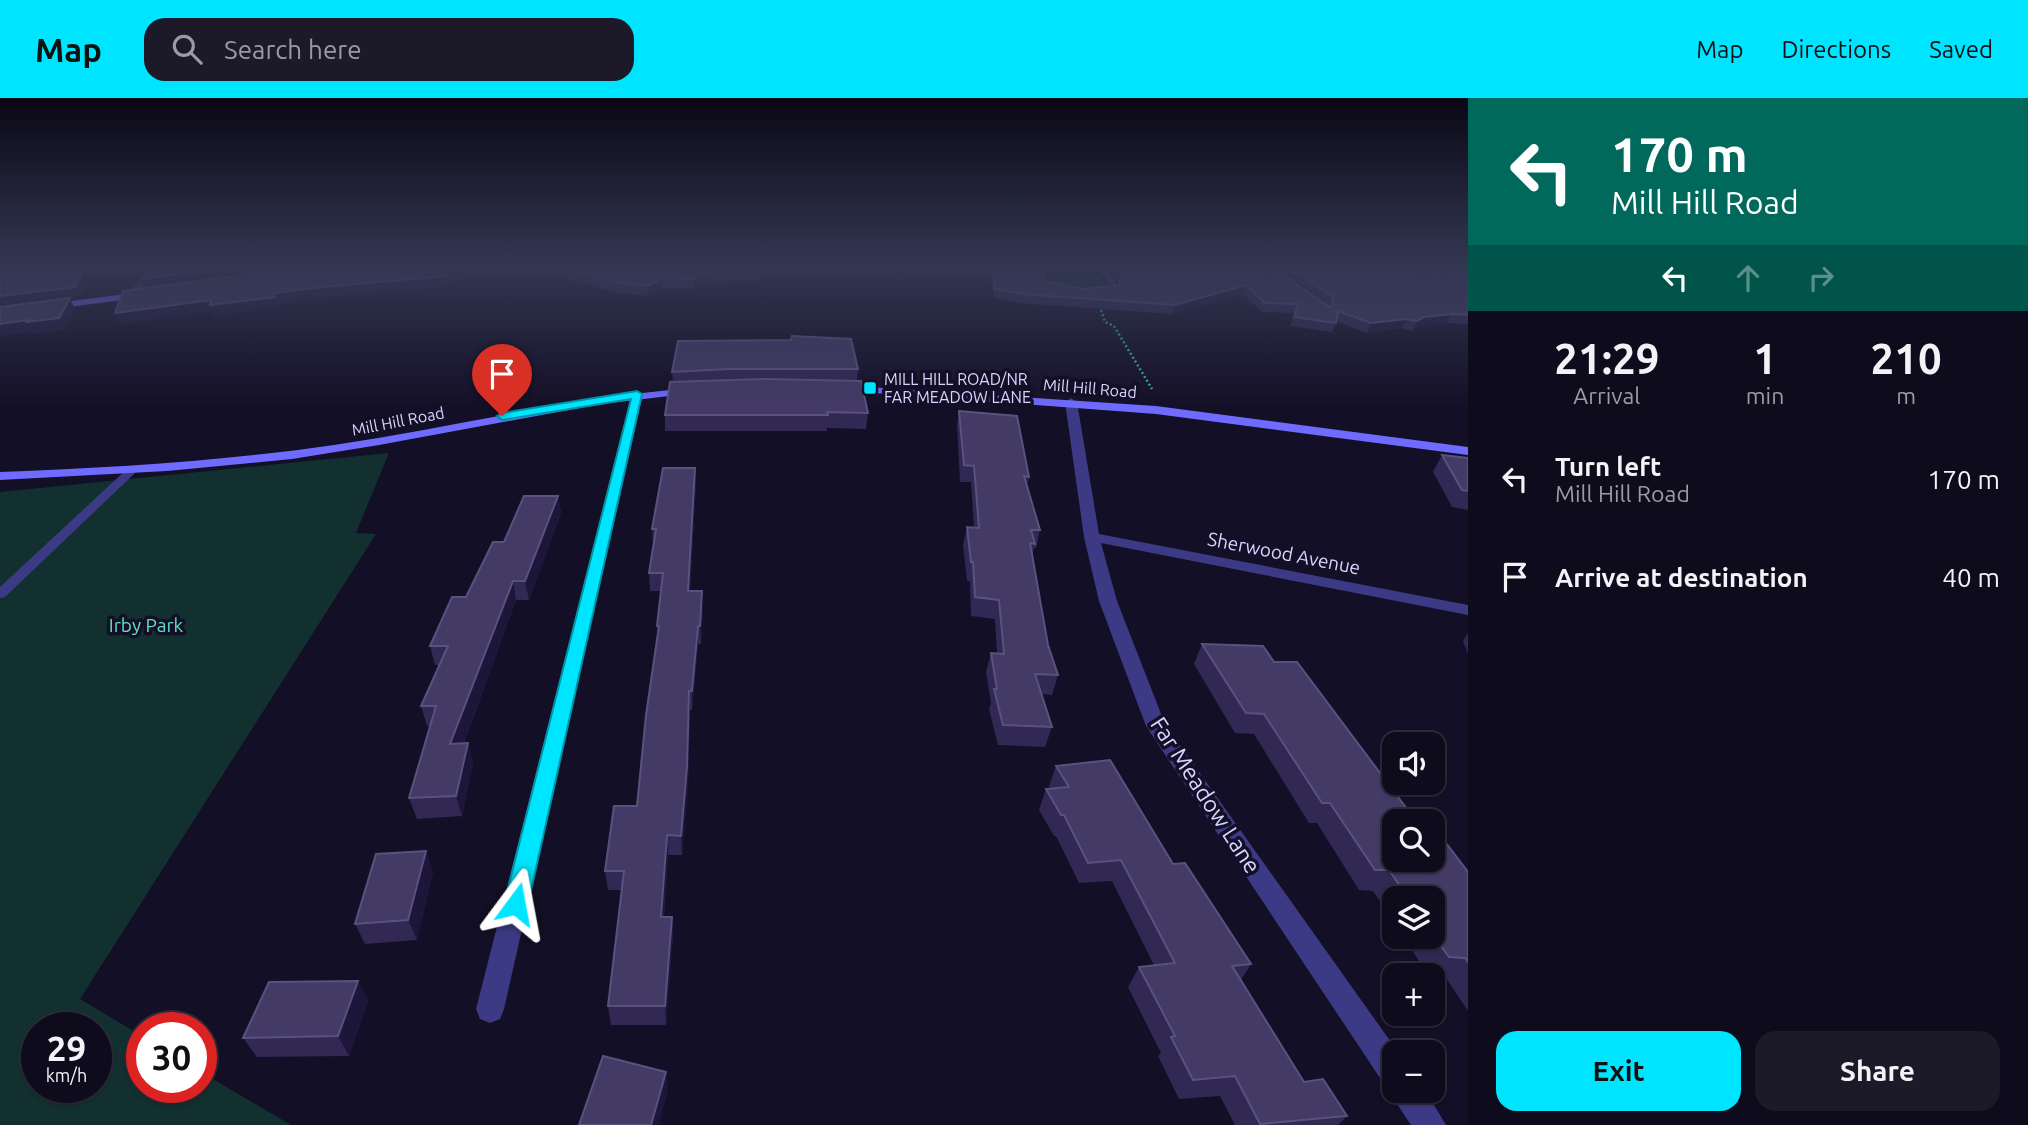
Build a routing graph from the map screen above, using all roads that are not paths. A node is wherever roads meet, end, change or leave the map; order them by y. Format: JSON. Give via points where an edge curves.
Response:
{"nodes":[{"id":1,"x":822,"y":388,"type":"edge"},
{"id":2,"x":710,"y":390,"type":"edge"},
{"id":3,"x":637,"y":394,"type":"junction"},
{"id":4,"x":1071,"y":402,"type":"junction"},
{"id":5,"x":1468,"y":451,"type":"edge"},
{"id":6,"x":131,"y":471,"type":"junction"},
{"id":7,"x":0,"y":476,"type":"edge"},
{"id":8,"x":1091,"y":537,"type":"junction"},
{"id":9,"x":0,"y":594,"type":"edge"},
{"id":10,"x":1468,"y":610,"type":"edge"},
{"id":11,"x":491,"y":1009,"type":"dead end"},
{"id":12,"x":1382,"y":1054,"type":"edge"},
{"id":13,"x":1415,"y":1103,"type":"edge"},
{"id":14,"x":1430,"y":1125,"type":"edge"}],
"edges":[{"from":1,"to":4,"type":"street","name":"Mill Hill Road"},
{"from":2,"to":3,"type":"street","name":"Mill Hill Road"},
{"from":3,"to":6,"type":"street","name":"Mill Hill Road","via":[[334,449]]},
{"from":3,"to":11,"type":"street"},
{"from":4,"to":5,"type":"street","name":"Mill Hill Road"},
{"from":4,"to":8,"type":"street","name":"Far Meadow Lane"},
{"from":6,"to":7,"type":"street","name":"Mill Hill Road"},
{"from":6,"to":9,"type":"lane"},
{"from":8,"to":10,"type":"street","name":"Sherwood Avenue"},
{"from":8,"to":12,"type":"street","name":"Far Meadow Lane","via":[[1108,601],[1156,726]]},
{"from":13,"to":14,"type":"street"}]}
